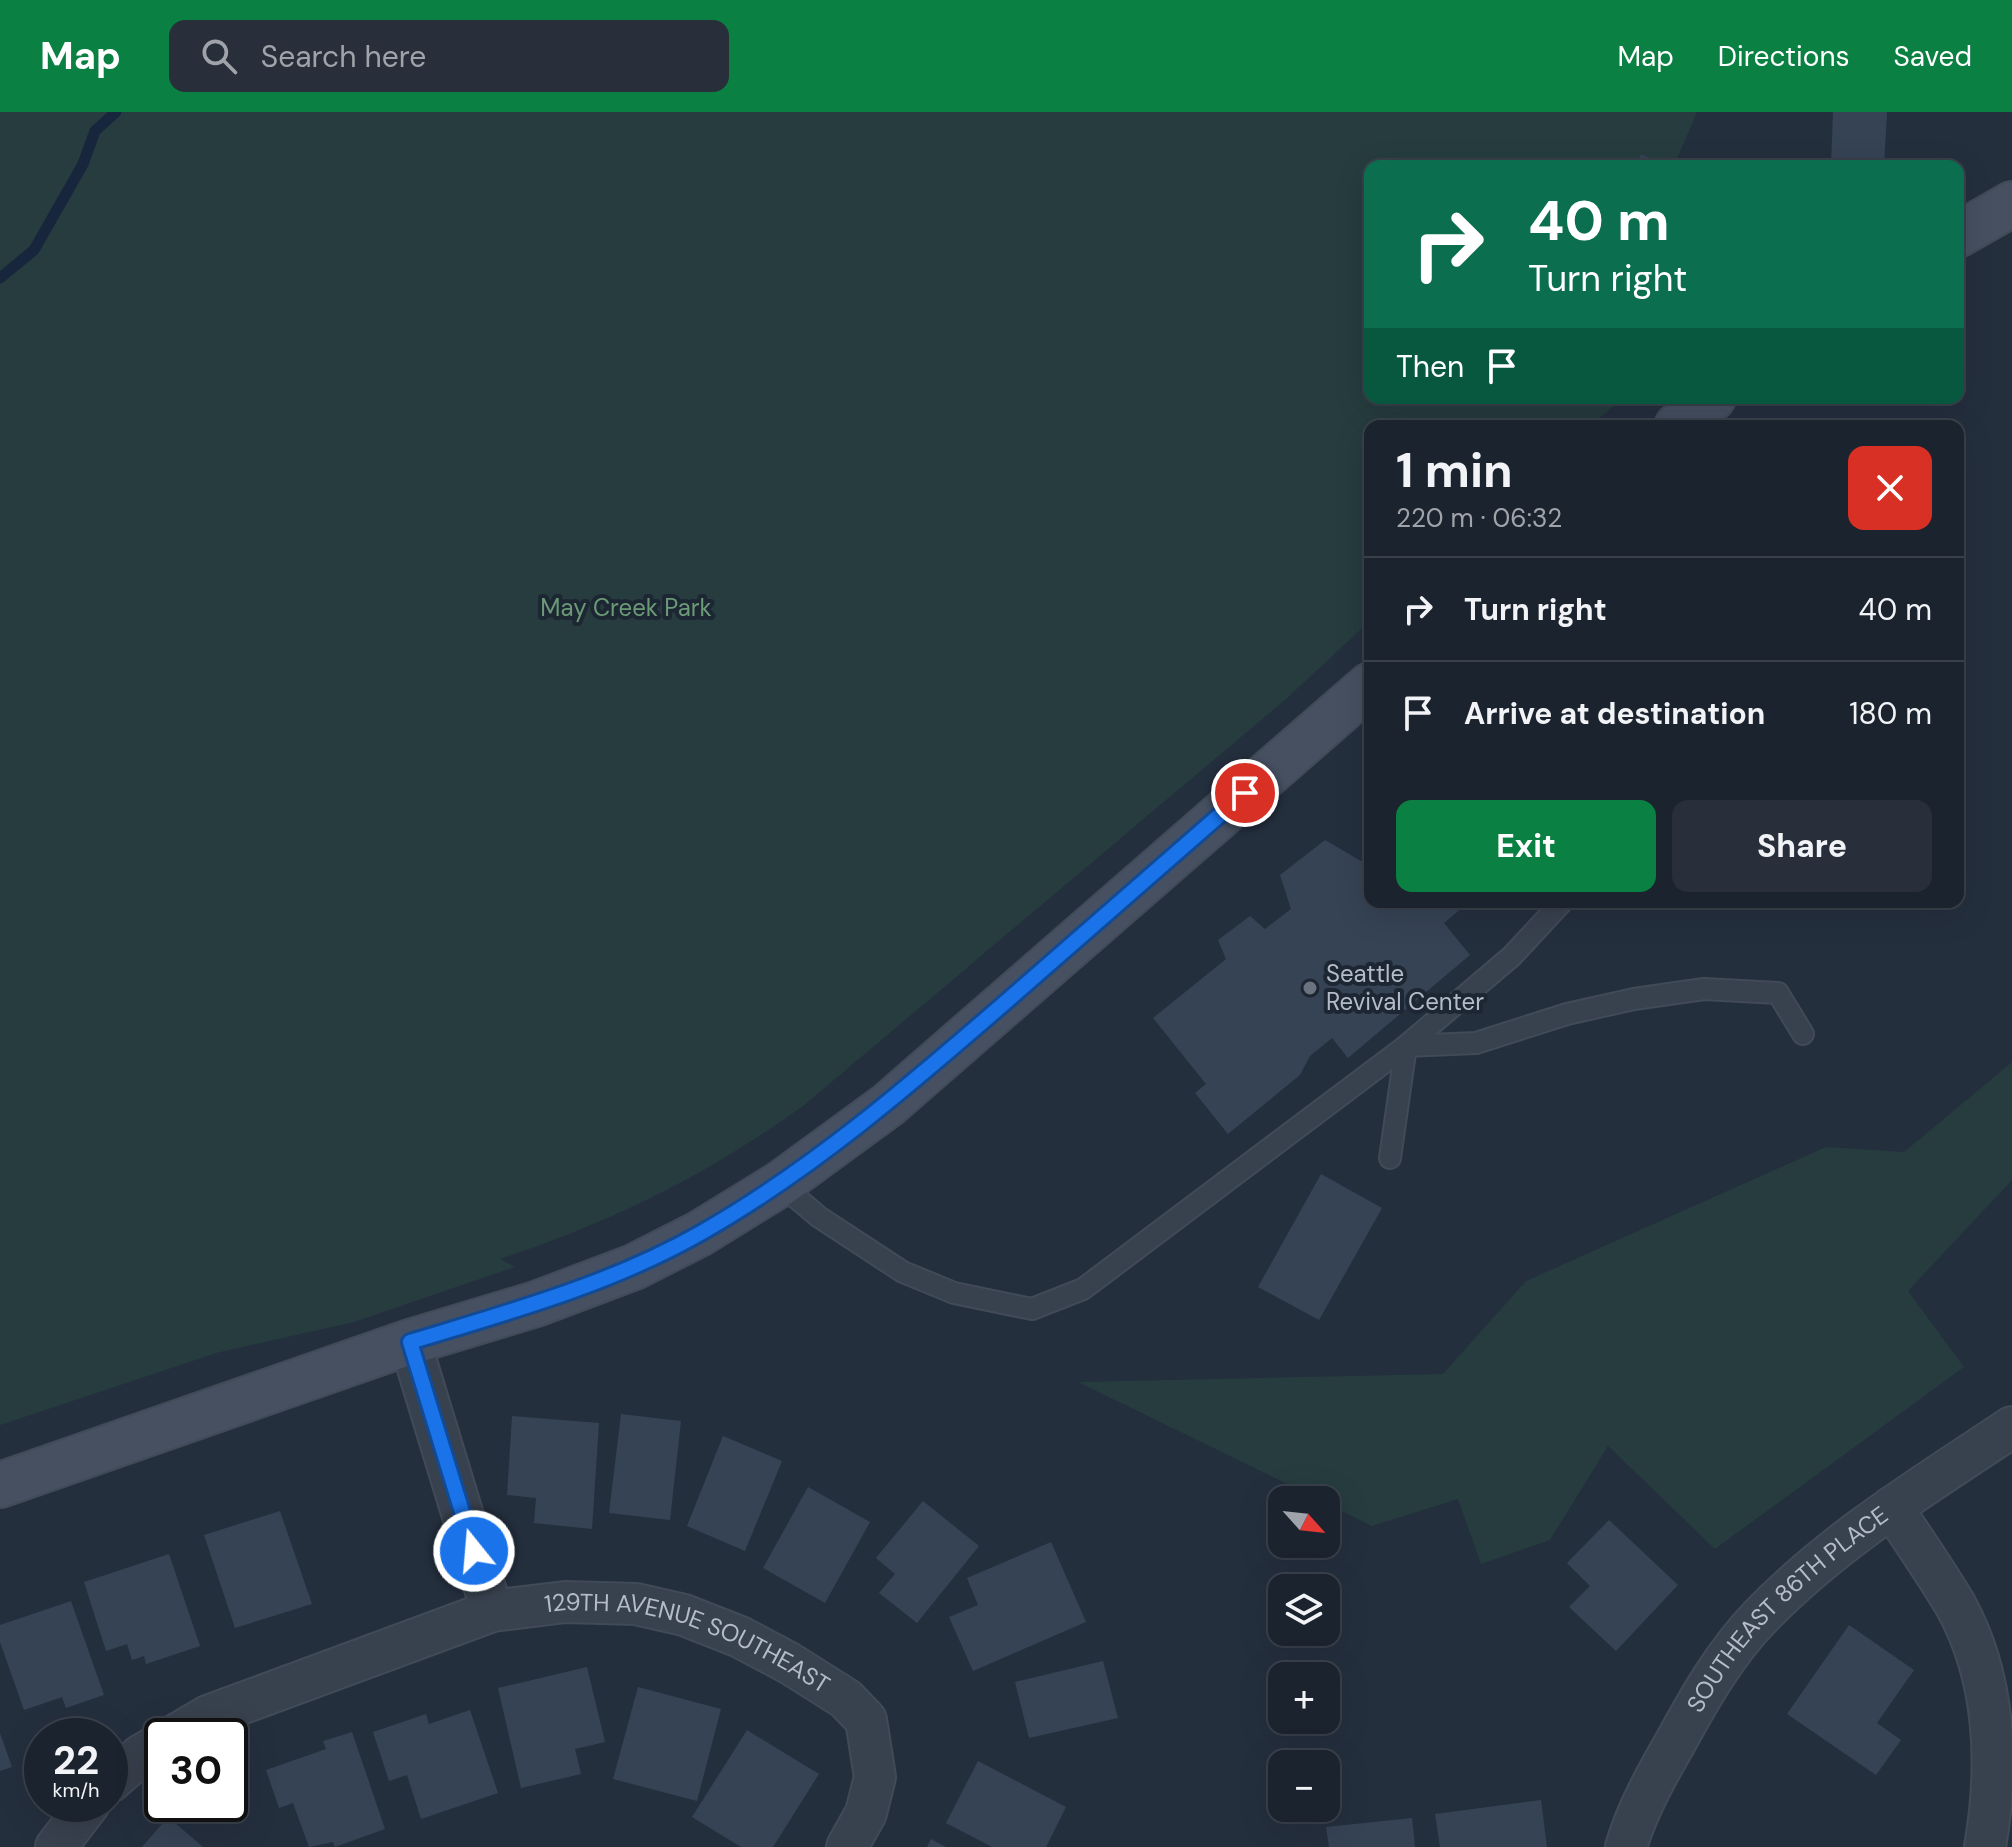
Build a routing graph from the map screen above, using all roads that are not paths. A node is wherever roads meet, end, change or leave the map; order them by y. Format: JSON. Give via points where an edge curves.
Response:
{"nodes":[{"id":1,"x":2012,"y":204,"type":"edge"},
{"id":2,"x":1964,"y":232,"type":"edge"},
{"id":3,"x":1705,"y":404,"type":"edge"},
{"id":4,"x":1685,"y":420,"type":"edge"},
{"id":5,"x":1364,"y":692,"type":"edge"},
{"id":6,"x":1556,"y":908,"type":"edge"},
{"id":7,"x":1803,"y":1034,"type":"dead end"},
{"id":8,"x":1406,"y":1046,"type":"junction"},
{"id":9,"x":1390,"y":1158,"type":"dead end"},
{"id":10,"x":780,"y":1184,"type":"junction"},
{"id":11,"x":410,"y":1342,"type":"junction"},
{"id":12,"x":2012,"y":1427,"type":"edge"},
{"id":13,"x":0,"y":1485,"type":"edge"},
{"id":14,"x":1892,"y":1507,"type":"junction"},
{"id":15,"x":492,"y":1611,"type":"junction"},
{"id":16,"x":205,"y":1718,"type":"edge"},
{"id":17,"x":144,"y":1753,"type":"edge"},
{"id":18,"x":128,"y":1766,"type":"edge"},
{"id":19,"x":75,"y":1822,"type":"edge"},
{"id":20,"x":56,"y":1847,"type":"edge"},
{"id":21,"x":847,"y":1847,"type":"edge"},
{"id":22,"x":1626,"y":1847,"type":"edge"},
{"id":23,"x":1985,"y":1847,"type":"edge"}],
"edges":[{"from":1,"to":2,"type":"street"},
{"from":3,"to":4,"type":"street"},
{"from":5,"to":10,"type":"street","via":[[888,1105]]},
{"from":6,"to":8,"type":"lane","via":[[1512,956]]},
{"from":7,"to":8,"type":"lane","via":[[1778,993],[1704,989],[1580,1011],[1476,1043]]},
{"from":8,"to":9,"type":"lane"},
{"from":8,"to":10,"type":"lane","via":[[1083,1289],[1032,1309],[954,1293],[903,1272],[819,1217]]},
{"from":10,"to":11,"type":"street","via":[[634,1267]]},
{"from":11,"to":13,"type":"street"},
{"from":11,"to":15,"type":"street"},
{"from":12,"to":14,"type":"street","name":"SOUTHEAST 86TH PLACE"},
{"from":14,"to":22,"type":"street","name":"SOUTHEAST 86TH PLACE","via":[[1759,1618],[1706,1687],[1654,1779]]},
{"from":14,"to":23,"type":"street","via":[[1956,1608],[1980,1663],[1992,1740]]},
{"from":15,"to":16,"type":"street","name":"129TH AVENUE SOUTHEAST"},
{"from":15,"to":21,"type":"street","name":"129TH AVENUE SOUTHEAST","via":[[565,1602],[636,1604],[684,1615],[740,1637],[846,1699],[866,1720],[875,1777],[866,1813]]},
{"from":17,"to":18,"type":"street"},
{"from":19,"to":20,"type":"street"}]}
